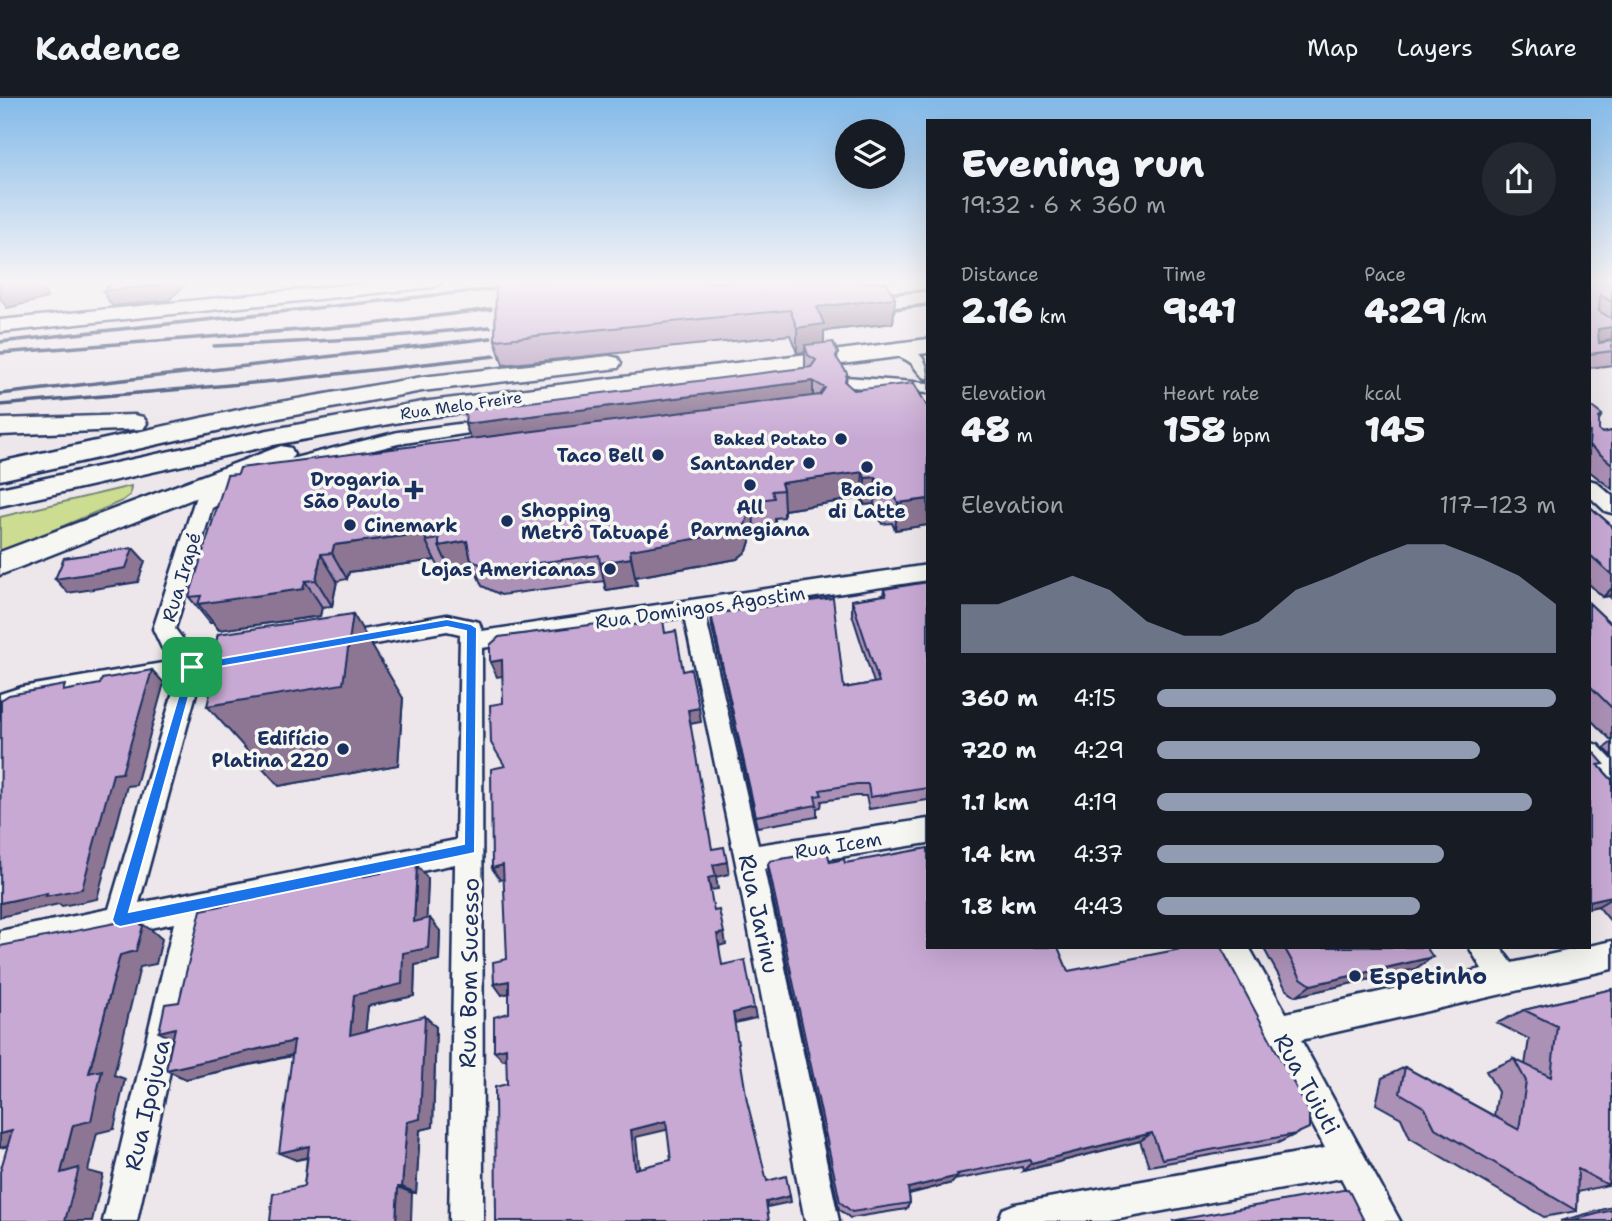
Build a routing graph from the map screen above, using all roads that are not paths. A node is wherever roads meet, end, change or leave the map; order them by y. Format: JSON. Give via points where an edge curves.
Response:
{"nodes":[{"id":1,"x":856,"y":334,"type":"edge"},
{"id":2,"x":926,"y":346,"type":"edge"},
{"id":3,"x":899,"y":350,"type":"junction"},
{"id":4,"x":670,"y":356,"type":"dead end"},
{"id":5,"x":628,"y":360,"type":"dead end"},
{"id":6,"x":926,"y":372,"type":"edge"},
{"id":7,"x":422,"y":384,"type":"junction"},
{"id":8,"x":926,"y":388,"type":"edge"},
{"id":9,"x":565,"y":391,"type":"junction"},
{"id":10,"x":858,"y":401,"type":"edge"},
{"id":11,"x":508,"y":411,"type":"junction"},
{"id":12,"x":134,"y":423,"type":"junction"},
{"id":13,"x":0,"y":427,"type":"edge"},
{"id":14,"x":458,"y":429,"type":"junction"},
{"id":15,"x":351,"y":436,"type":"junction"},
{"id":16,"x":398,"y":438,"type":"junction"},
{"id":17,"x":0,"y":449,"type":"edge"},
{"id":18,"x":454,"y":450,"type":"edge"},
{"id":19,"x":0,"y":471,"type":"edge"},
{"id":20,"x":264,"y":473,"type":"junction"},
{"id":21,"x":212,"y":486,"type":"junction"},
{"id":22,"x":1591,"y":488,"type":"edge"},
{"id":23,"x":0,"y":497,"type":"edge"},
{"id":24,"x":149,"y":503,"type":"junction"},
{"id":25,"x":1612,"y":506,"type":"edge"},
{"id":26,"x":0,"y":551,"type":"edge"},
{"id":27,"x":0,"y":564,"type":"edge"},
{"id":28,"x":926,"y":572,"type":"edge"},
{"id":29,"x":693,"y":609,"type":"junction"},
{"id":30,"x":472,"y":641,"type":"junction"},
{"id":31,"x":316,"y":645,"type":"edge"},
{"id":32,"x":263,"y":655,"type":"edge"},
{"id":33,"x":192,"y":667,"type":"junction"},
{"id":34,"x":0,"y":709,"type":"edge"},
{"id":35,"x":1591,"y":754,"type":"edge"},
{"id":36,"x":1612,"y":777,"type":"edge"},
{"id":37,"x":926,"y":831,"type":"edge"},
{"id":38,"x":470,"y":849,"type":"junction"},
{"id":39,"x":748,"y":859,"type":"junction"},
{"id":40,"x":192,"y":906,"type":"junction"},
{"id":41,"x":106,"y":923,"type":"junction"},
{"id":42,"x":66,"y":942,"type":"junction"},
{"id":43,"x":0,"y":945,"type":"edge"},
{"id":44,"x":182,"y":948,"type":"junction"},
{"id":45,"x":1234,"y":949,"type":"edge"},
{"id":46,"x":1484,"y":949,"type":"edge"},
{"id":47,"x":1612,"y":956,"type":"edge"},
{"id":48,"x":0,"y":957,"type":"edge"},
{"id":49,"x":1506,"y":979,"type":"junction"},
{"id":50,"x":165,"y":1026,"type":"junction"},
{"id":51,"x":1277,"y":1030,"type":"junction"},
{"id":52,"x":1350,"y":1160,"type":"junction"},
{"id":53,"x":108,"y":1221,"type":"edge"},
{"id":54,"x":120,"y":1221,"type":"edge"},
{"id":55,"x":466,"y":1221,"type":"edge"},
{"id":56,"x":822,"y":1221,"type":"edge"},
{"id":57,"x":1015,"y":1221,"type":"edge"},
{"id":58,"x":1383,"y":1221,"type":"edge"}],
"edges":[{"from":1,"to":4,"type":"highway"},
{"from":2,"to":3,"type":"highway","name":"Rua Melo Freire"},
{"from":3,"to":6,"type":"street","via":[[915,358]]},
{"from":3,"to":9,"type":"highway","name":"Rua Melo Freire"},
{"from":5,"to":7,"type":"highway","name":"Rua Melo Freire"},
{"from":7,"to":12,"type":"highway","via":[[326,389]]},
{"from":7,"to":19,"type":"highway","name":"Rua Melo Freire","via":[[251,415]]},
{"from":8,"to":10,"type":"street","via":[[845,382],[859,394]]},
{"from":9,"to":11,"type":"highway","name":"Rua Melo Freire"},
{"from":9,"to":14,"type":"street"},
{"from":11,"to":14,"type":"street"},
{"from":11,"to":15,"type":"highway","via":[[484,410]]},
{"from":11,"to":23,"type":"highway","name":"Rua Melo Freire","via":[[422,410]]},
{"from":12,"to":13,"type":"highway"},
{"from":12,"to":17,"type":"highway"},
{"from":14,"to":16,"type":"street"},
{"from":14,"to":18,"type":"street"},
{"from":15,"to":16,"type":"street"},
{"from":15,"to":21,"type":"highway","via":[[291,451]]},
{"from":16,"to":20,"type":"street"},
{"from":20,"to":21,"type":"street"},
{"from":20,"to":21,"type":"street"},
{"from":21,"to":24,"type":"highway"},
{"from":21,"to":33,"type":"street","name":"Rua Irapé","via":[[164,629]]},
{"from":22,"to":25,"type":"street"},
{"from":24,"to":26,"type":"highway","via":[[88,518]]},
{"from":24,"to":27,"type":"highway"},
{"from":28,"to":29,"type":"street","name":"Rua Domingos Agostim"},
{"from":29,"to":30,"type":"street","name":"Rua Domingos Agostim"},
{"from":29,"to":39,"type":"street","name":"Rua Jarinu"},
{"from":30,"to":31,"type":"street","via":[[471,628],[447,623]]},
{"from":30,"to":38,"type":"street","name":"Rua Bom Sucesso"},
{"from":32,"to":33,"type":"street"},
{"from":33,"to":34,"type":"street","via":[[22,696]]},
{"from":33,"to":41,"type":"street"},
{"from":35,"to":36,"type":"street"},
{"from":37,"to":39,"type":"street","name":"Rua Icem"},
{"from":38,"to":40,"type":"street"},
{"from":38,"to":55,"type":"street","name":"Rua Bom Sucesso"},
{"from":39,"to":56,"type":"street","name":"Rua Jarinu"},
{"from":40,"to":41,"type":"street"},
{"from":40,"to":44,"type":"street","name":"Rua Ipojuca"},
{"from":41,"to":42,"type":"street"},
{"from":41,"to":43,"type":"street"},
{"from":42,"to":44,"type":"street","via":[[169,921]]},
{"from":42,"to":48,"type":"street"},
{"from":44,"to":50,"type":"street","name":"Rua Ipojuca"},
{"from":45,"to":51,"type":"street","name":"Rua Tuiuti"},
{"from":46,"to":49,"type":"street"},
{"from":47,"to":49,"type":"street"},
{"from":49,"to":51,"type":"street"},
{"from":50,"to":53,"type":"street"},
{"from":50,"to":54,"type":"street","name":"Rua Ipojuca"},
{"from":51,"to":52,"type":"street","name":"Rua Tuiuti"},
{"from":52,"to":57,"type":"street"},
{"from":52,"to":58,"type":"street","name":"Rua Tuiuti"}]}
